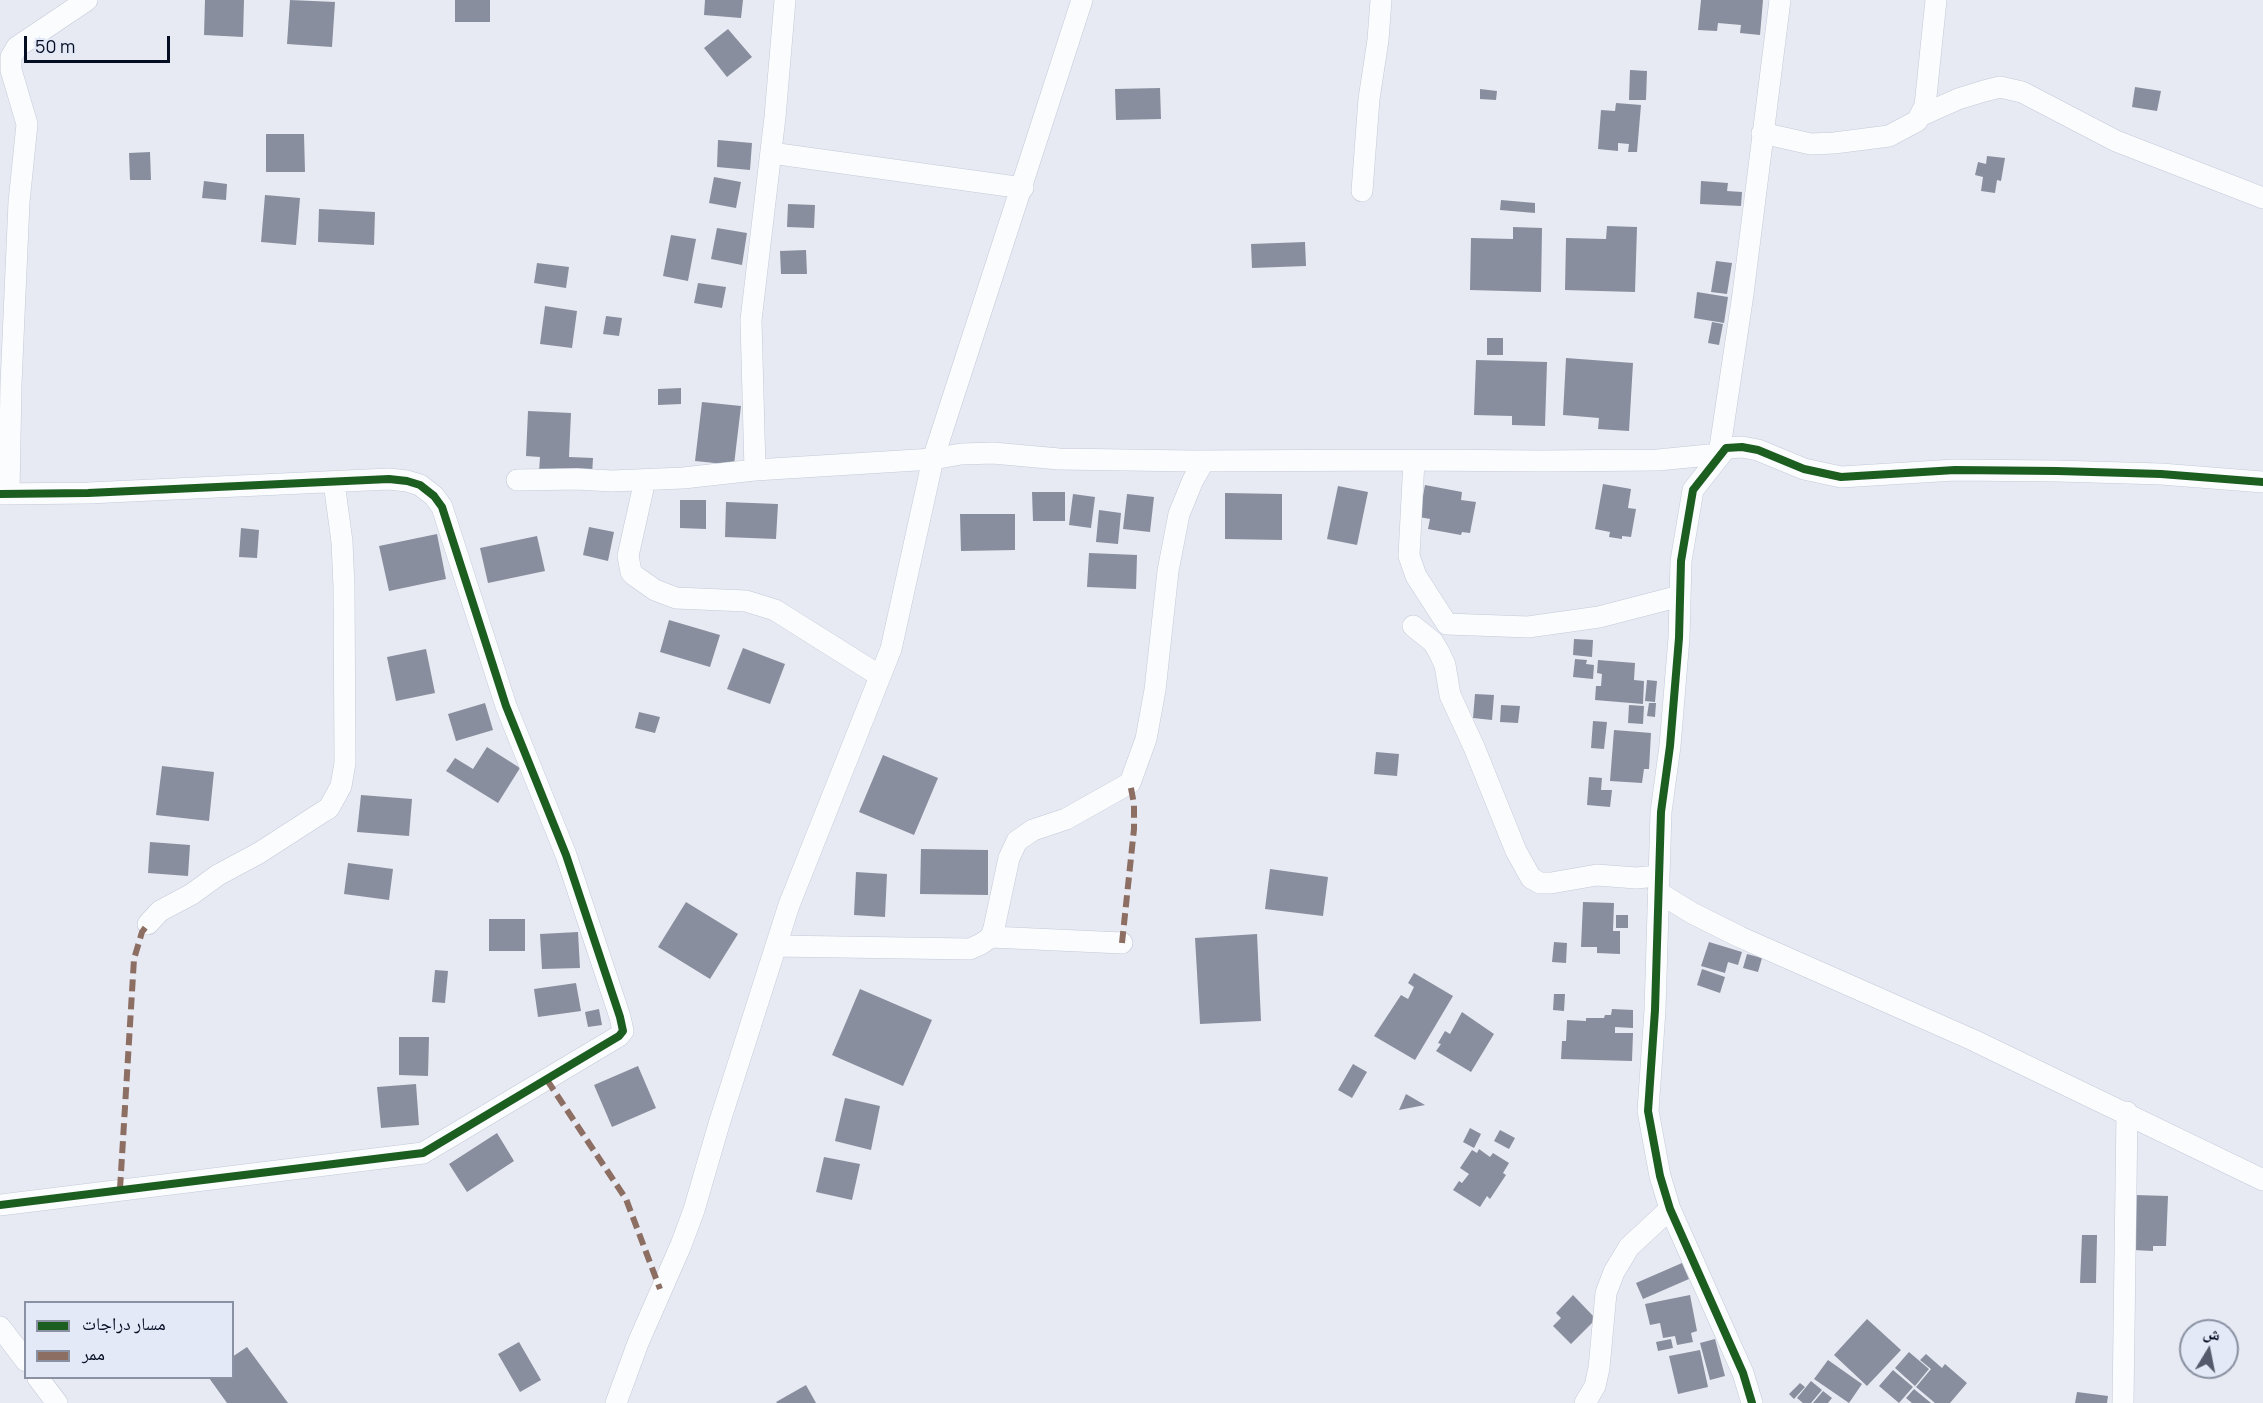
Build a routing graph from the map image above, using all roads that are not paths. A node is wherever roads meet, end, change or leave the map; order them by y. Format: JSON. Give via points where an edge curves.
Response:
{"nodes":[{"id":1,"x":87,"y":0,"type":"edge"},
{"id":2,"x":785,"y":0,"type":"edge"},
{"id":3,"x":1082,"y":0,"type":"edge"},
{"id":4,"x":1381,"y":0,"type":"edge"},
{"id":5,"x":1780,"y":0,"type":"edge"},
{"id":6,"x":1936,"y":0,"type":"edge"},
{"id":7,"x":1920,"y":116,"type":"junction"},
{"id":8,"x":1762,"y":133,"type":"junction"},
{"id":9,"x":771,"y":153,"type":"junction"},
{"id":10,"x":1023,"y":188,"type":"junction"},
{"id":11,"x":1362,"y":191,"type":"dead end"},
{"id":12,"x":2263,"y":198,"type":"edge"},
{"id":13,"x":1719,"y":454,"type":"junction"},
{"id":14,"x":933,"y":459,"type":"junction"},
{"id":15,"x":1414,"y":460,"type":"junction"},
{"id":16,"x":1204,"y":461,"type":"junction"},
{"id":17,"x":755,"y":470,"type":"junction"},
{"id":18,"x":517,"y":480,"type":"dead end"},
{"id":19,"x":645,"y":480,"type":"junction"},
{"id":20,"x":334,"y":482,"type":"junction"},
{"id":21,"x":2263,"y":482,"type":"edge"},
{"id":22,"x":4,"y":494,"type":"edge"},
{"id":23,"x":1680,"y":596,"type":"junction"},
{"id":24,"x":1413,"y":626,"type":"dead end"},
{"id":25,"x":880,"y":676,"type":"junction"},
{"id":26,"x":1658,"y":884,"type":"junction"},
{"id":27,"x":148,"y":924,"type":"dead end"},
{"id":28,"x":991,"y":937,"type":"junction"},
{"id":29,"x":1122,"y":943,"type":"dead end"},
{"id":30,"x":776,"y":946,"type":"junction"},
{"id":31,"x":2127,"y":1112,"type":"junction"},
{"id":32,"x":2263,"y":1180,"type":"edge"},
{"id":33,"x":0,"y":1205,"type":"edge"},
{"id":34,"x":1670,"y":1209,"type":"junction"},
{"id":35,"x":0,"y":1327,"type":"edge"},
{"id":36,"x":24,"y":1358,"type":"edge"},
{"id":37,"x":39,"y":1379,"type":"edge"},
{"id":38,"x":57,"y":1403,"type":"edge"},
{"id":39,"x":616,"y":1403,"type":"edge"},
{"id":40,"x":1585,"y":1403,"type":"edge"},
{"id":41,"x":1752,"y":1403,"type":"edge"},
{"id":42,"x":2123,"y":1403,"type":"edge"}],
"edges":[{"from":1,"to":22,"type":"street","via":[[17,47],[11,57],[11,70],[27,124]]},
{"from":2,"to":9,"type":"street"},
{"from":3,"to":10,"type":"street"},
{"from":4,"to":11,"type":"street"},
{"from":5,"to":8,"type":"street"},
{"from":6,"to":7,"type":"street","via":[[1925,106]]},
{"from":7,"to":8,"type":"street","via":[[1889,136],[1862,141],[1811,144]]},
{"from":7,"to":12,"type":"street","via":[[1958,99],[2000,87],[2022,92],[2116,141]]},
{"from":8,"to":13,"type":"street"},
{"from":9,"to":10,"type":"street"},
{"from":9,"to":17,"type":"street","via":[[751,320]]},
{"from":10,"to":14,"type":"street"},
{"from":13,"to":15,"type":"street","via":[[1658,460]]},
{"from":13,"to":21,"type":"street","via":[[1726,448],[1758,450],[1804,469],[1841,477],[1955,470],[2161,474]]},
{"from":13,"to":23,"type":"street","via":[[1693,490],[1685,529]]},
{"from":14,"to":16,"type":"street","via":[[993,453],[1059,459]]},
{"from":14,"to":17,"type":"street"},
{"from":14,"to":25,"type":"street","via":[[891,649]]},
{"from":15,"to":16,"type":"street"},
{"from":15,"to":23,"type":"street","via":[[1409,556],[1416,576],[1447,624],[1528,627],[1599,617]]},
{"from":16,"to":28,"type":"street","via":[[1179,514],[1168,571],[1155,690],[1146,739],[1130,783],[1066,819],[1033,830],[1017,842],[1009,858]]},
{"from":17,"to":19,"type":"street"},
{"from":18,"to":19,"type":"street"},
{"from":19,"to":25,"type":"street","via":[[628,556],[635,576],[676,598],[734,599],[775,610]]},
{"from":20,"to":22,"type":"street"},
{"from":20,"to":27,"type":"street","via":[[345,587],[345,763],[341,786],[329,808],[160,911]]},
{"from":20,"to":33,"type":"street","via":[[407,481],[420,485],[439,501],[506,706],[566,855],[623,1033],[423,1153]]},
{"from":23,"to":26,"type":"street"},
{"from":24,"to":26,"type":"street","via":[[1439,652],[1450,695],[1531,878],[1551,884],[1597,875]]},
{"from":25,"to":30,"type":"street","via":[[797,883]]},
{"from":26,"to":31,"type":"street","via":[[1692,913],[1740,937]]},
{"from":26,"to":34,"type":"street","via":[[1648,1111]]},
{"from":28,"to":29,"type":"street"},
{"from":28,"to":30,"type":"street","via":[[970,949]]},
{"from":30,"to":39,"type":"street","via":[[694,1210]]},
{"from":31,"to":32,"type":"street"},
{"from":31,"to":42,"type":"street"},
{"from":34,"to":40,"type":"street","via":[[1629,1247],[1614,1272],[1606,1293],[1599,1368]]},
{"from":34,"to":41,"type":"street","via":[[1743,1373]]},
{"from":35,"to":36,"type":"street"},
{"from":37,"to":38,"type":"street"}]}
